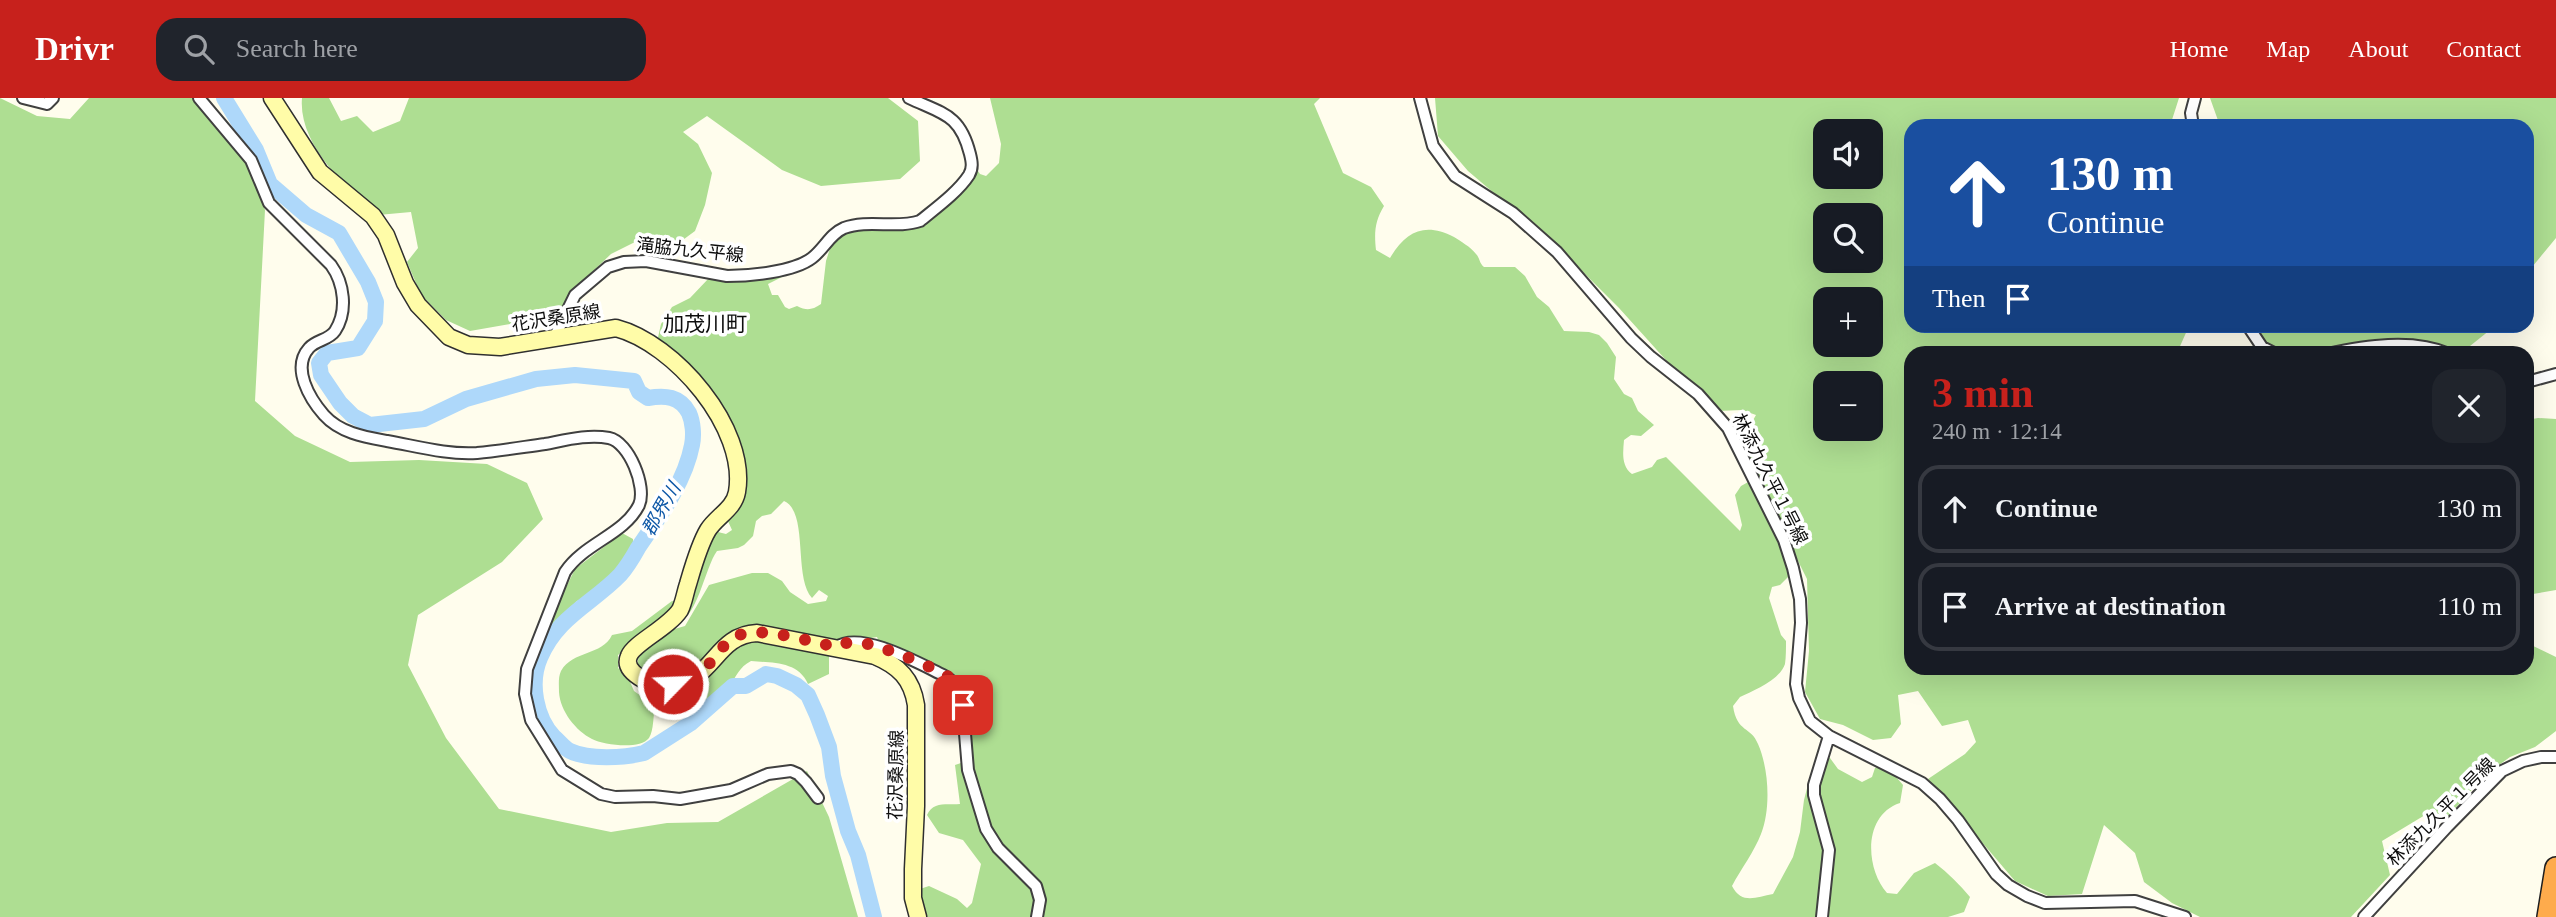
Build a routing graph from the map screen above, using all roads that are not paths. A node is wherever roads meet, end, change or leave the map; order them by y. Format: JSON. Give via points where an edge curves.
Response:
{"nodes":[{"id":1,"x":23,"y":98,"type":"edge"},
{"id":2,"x":52,"y":98,"type":"edge"},
{"id":3,"x":199,"y":98,"type":"edge"},
{"id":4,"x":272,"y":98,"type":"edge"},
{"id":5,"x":909,"y":98,"type":"edge"},
{"id":6,"x":1420,"y":98,"type":"edge"},
{"id":7,"x":2195,"y":98,"type":"edge"},
{"id":8,"x":2193,"y":119,"type":"edge"},
{"id":9,"x":554,"y":338,"type":"junction"},
{"id":10,"x":2389,"y":346,"type":"edge"},
{"id":11,"x":2423,"y":346,"type":"edge"},
{"id":12,"x":2556,"y":374,"type":"edge"},
{"id":13,"x":2534,"y":380,"type":"edge"},
{"id":14,"x":837,"y":647,"type":"junction"},
{"id":15,"x":1829,"y":736,"type":"junction"},
{"id":16,"x":2556,"y":757,"type":"edge"},
{"id":17,"x":818,"y":797,"type":"dead end"},
{"id":18,"x":2556,"y":868,"type":"edge"},
{"id":19,"x":918,"y":917,"type":"edge"},
{"id":20,"x":1037,"y":917,"type":"edge"},
{"id":21,"x":1822,"y":917,"type":"edge"},
{"id":22,"x":2185,"y":917,"type":"edge"},
{"id":23,"x":2364,"y":917,"type":"edge"},
{"id":24,"x":2548,"y":917,"type":"edge"}],
"edges":[{"from":1,"to":2,"type":"street","via":[[47,104]]},
{"from":3,"to":17,"type":"street","via":[[251,160],[269,203],[339,276],[342,310],[335,331],[309,348],[301,369],[324,416],[364,437],[435,449],[474,453],[597,437],[611,438],[628,452],[640,486],[638,507],[616,530],[573,560],[527,669],[526,703],[531,720],[562,770],[601,794],[680,799],[731,790],[768,774],[791,771]]},
{"from":4,"to":9,"type":"main road","name":"花沢桑原線","via":[[320,172],[373,216],[418,305],[449,337],[468,345],[500,347]]},
{"from":5,"to":9,"type":"street","name":"滝脇九久平線","via":[[959,125],[972,164],[968,177],[920,221],[847,227],[799,265],[740,276],[646,261],[608,267],[575,295]]},
{"from":6,"to":15,"type":"street","name":"林添九久平１号線","via":[[1433,146],[1455,176],[1513,213],[1557,252],[1632,338],[1705,401],[1728,428],[1784,540],[1800,599],[1797,691],[1810,721]]},
{"from":7,"to":8,"type":"street"},
{"from":9,"to":14,"type":"main road","name":"花沢桑原線","via":[[616,328],[648,340],[705,396],[733,448],[737,474],[733,505],[709,529],[682,607],[670,624],[632,650],[628,657],[632,672],[657,684],[688,682],[699,676],[728,642],[745,633]]},
{"from":10,"to":11,"type":"street"},
{"from":12,"to":13,"type":"street"},
{"from":14,"to":19,"type":"main road","name":"花沢桑原線","via":[[892,663],[914,691],[913,898]]},
{"from":14,"to":20,"type":"street","via":[[867,643],[953,680],[962,697],[968,770],[986,829],[998,848],[1036,886],[1040,900]]},
{"from":15,"to":21,"type":"street","via":[[1814,785],[1829,850]]},
{"from":15,"to":22,"type":"street","name":"林添九久平１号線","via":[[1922,783],[1949,810],[1996,874],[2027,896],[2045,903],[2135,901]]},
{"from":16,"to":23,"type":"street","name":"林添九久平１号線","via":[[2523,761],[2502,771]]},
{"from":18,"to":24,"type":"highway"}]}
